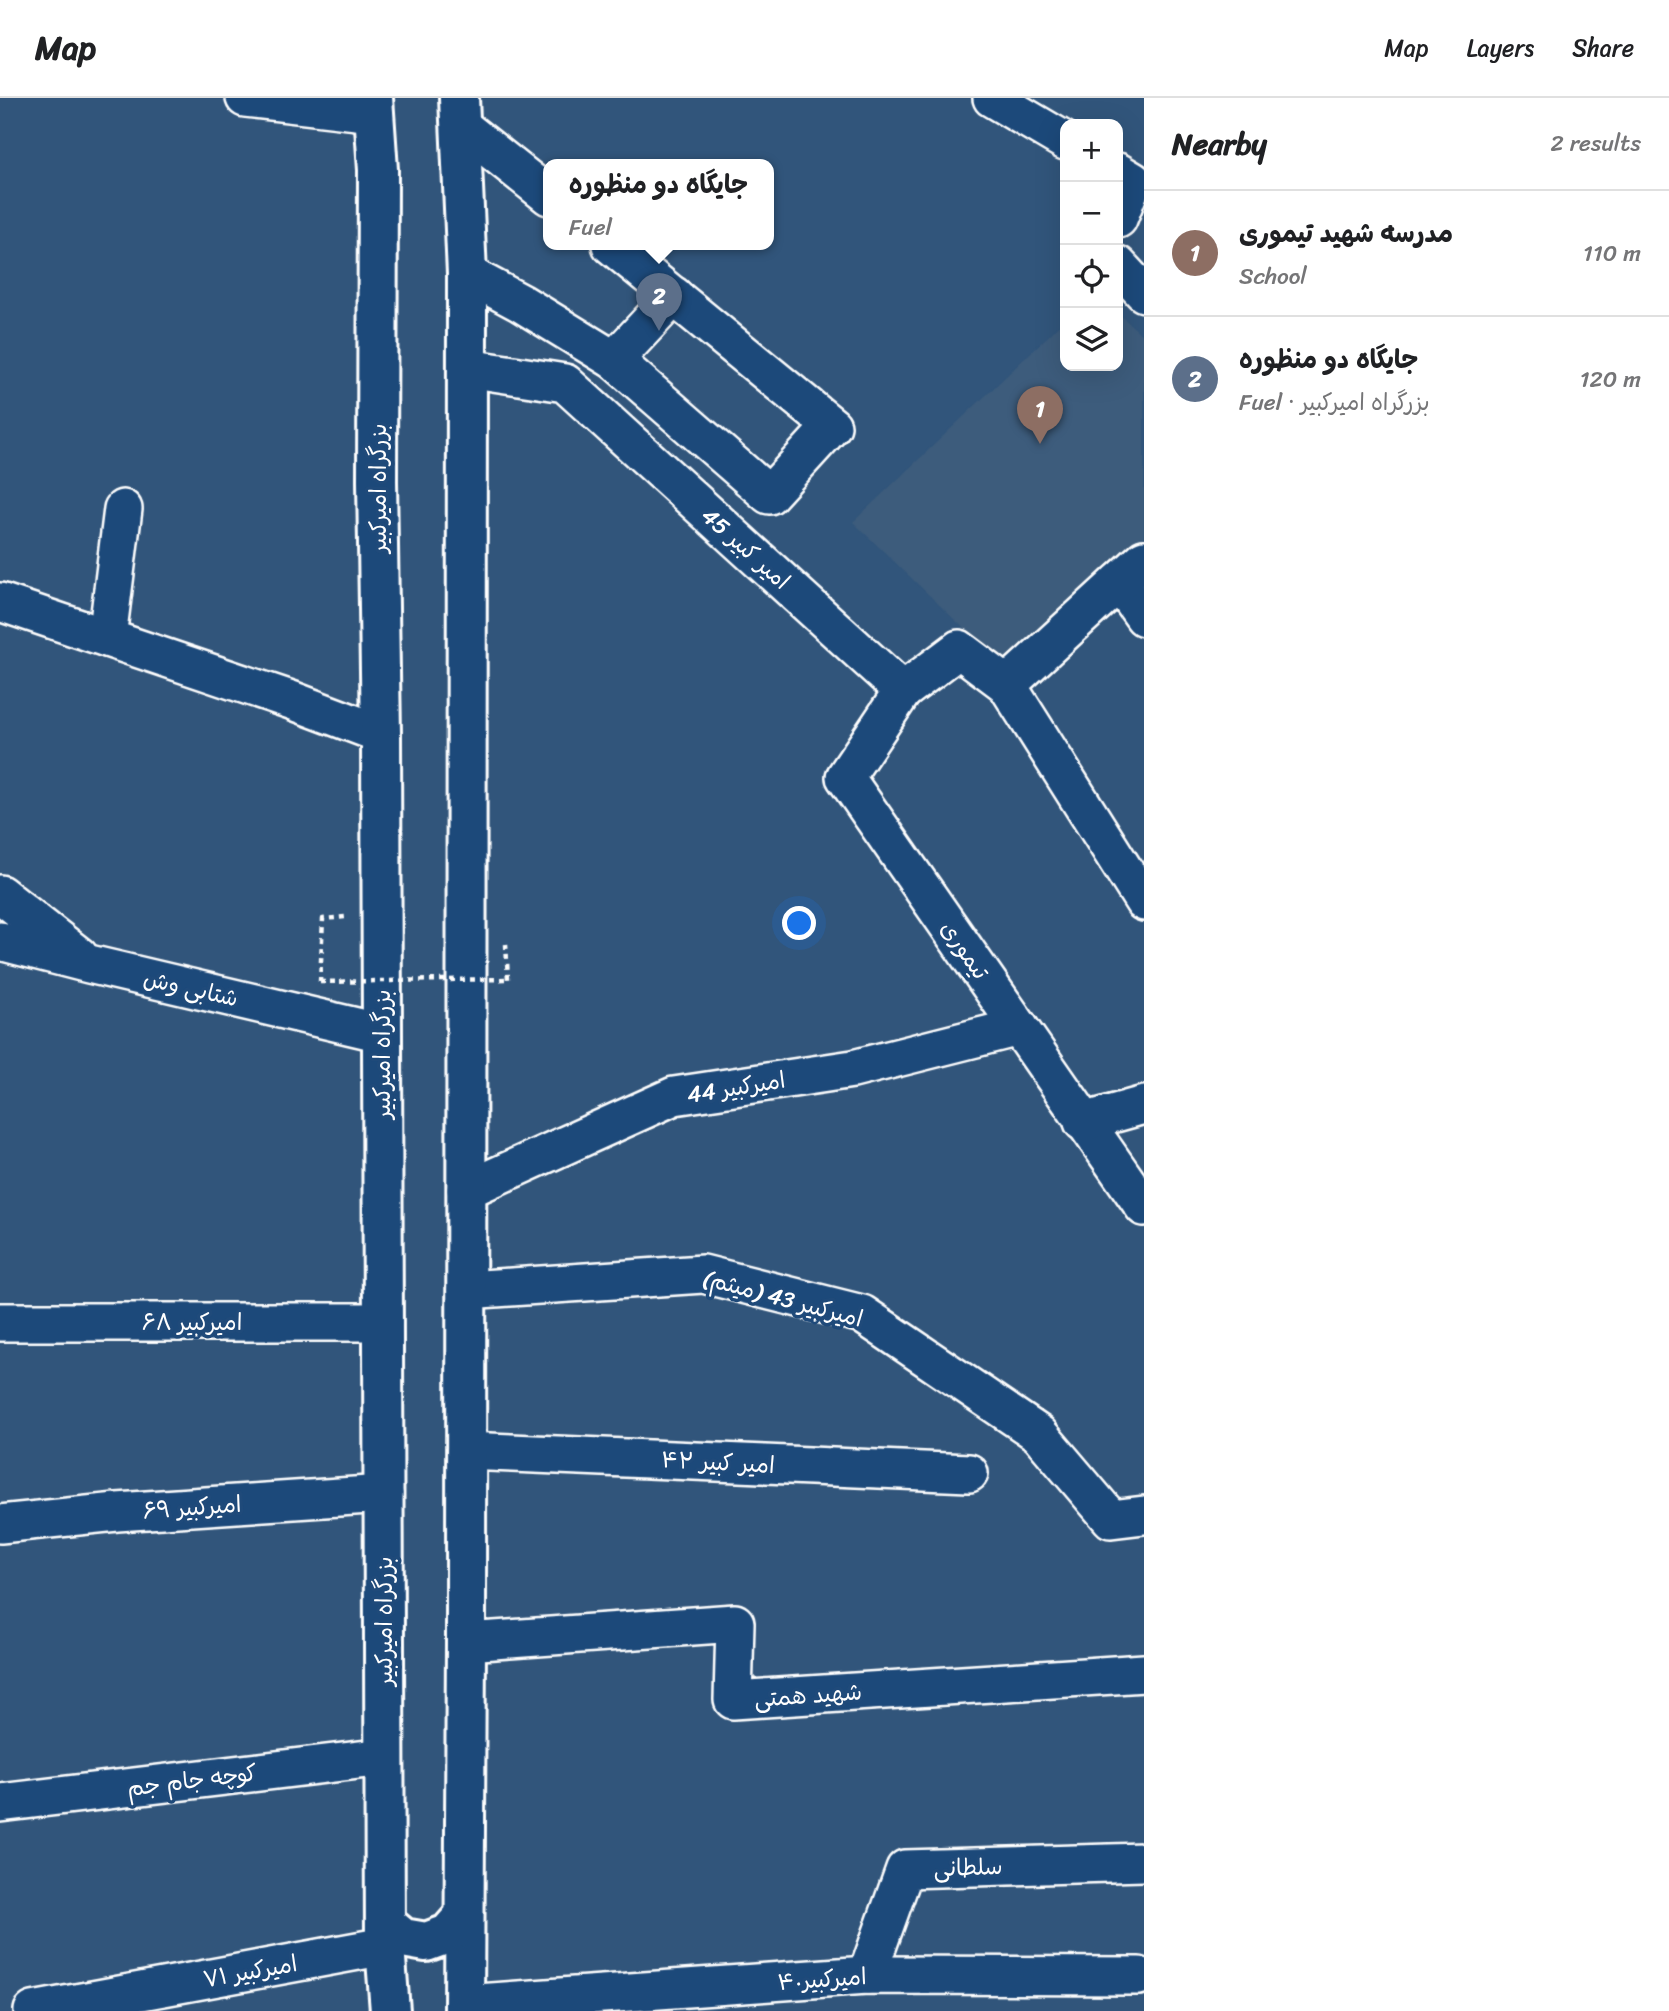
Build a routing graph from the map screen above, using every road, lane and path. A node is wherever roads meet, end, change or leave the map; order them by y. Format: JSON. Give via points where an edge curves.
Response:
{"nodes":[{"id":1,"x":245,"y":98,"type":"edge"},
{"id":2,"x":992,"y":98,"type":"edge"},
{"id":3,"x":374,"y":105,"type":"edge"},
{"id":4,"x":460,"y":112,"type":"edge"},
{"id":5,"x":1060,"y":138,"type":"edge"},
{"id":6,"x":1123,"y":175,"type":"edge"},
{"id":7,"x":543,"y":190,"type":"edge"},
{"id":8,"x":1123,"y":206,"type":"edge"},
{"id":9,"x":617,"y":250,"type":"edge"},
{"id":10,"x":1123,"y":270,"type":"edge"},
{"id":11,"x":467,"y":274,"type":"junction"},
{"id":12,"x":1144,"y":293,"type":"edge"},
{"id":13,"x":674,"y":296,"type":"junction"},
{"id":14,"x":614,"y":359,"type":"junction"},
{"id":15,"x":467,"y":368,"type":"junction"},
{"id":16,"x":122,"y":509,"type":"dead end"},
{"id":17,"x":1131,"y":571,"type":"edge"},
{"id":18,"x":0,"y":602,"type":"edge"},
{"id":19,"x":1144,"y":617,"type":"edge"},
{"id":20,"x":107,"y":638,"type":"junction"},
{"id":21,"x":1007,"y":685,"type":"junction"},
{"id":22,"x":903,"y":691,"type":"junction"},
{"id":23,"x":381,"y":734,"type":"junction"},
{"id":24,"x":0,"y":894,"type":"edge"},
{"id":25,"x":1144,"y":902,"type":"edge"},
{"id":26,"x":323,"y":919,"type":"dead end"},
{"id":27,"x":505,"y":932,"type":"dead end"},
{"id":28,"x":0,"y":941,"type":"edge"},
{"id":29,"x":89,"y":964,"type":"junction"},
{"id":30,"x":1019,"y":1027,"type":"junction"},
{"id":31,"x":382,"y":1033,"type":"junction"},
{"id":32,"x":1144,"y":1105,"type":"edge"},
{"id":33,"x":1083,"y":1122,"type":"junction"},
{"id":34,"x":466,"y":1190,"type":"junction"},
{"id":35,"x":1144,"y":1208,"type":"edge"},
{"id":36,"x":466,"y":1290,"type":"junction"},
{"id":37,"x":0,"y":1322,"type":"edge"},
{"id":38,"x":383,"y":1322,"type":"junction"},
{"id":39,"x":466,"y":1451,"type":"junction"},
{"id":40,"x":970,"y":1473,"type":"dead end"},
{"id":41,"x":384,"y":1494,"type":"junction"},
{"id":42,"x":1127,"y":1517,"type":"edge"},
{"id":43,"x":0,"y":1524,"type":"edge"},
{"id":44,"x":466,"y":1642,"type":"junction"},
{"id":45,"x":1144,"y":1674,"type":"edge"},
{"id":46,"x":384,"y":1757,"type":"junction"},
{"id":47,"x":0,"y":1803,"type":"edge"},
{"id":48,"x":1144,"y":1862,"type":"edge"},
{"id":49,"x":463,"y":1917,"type":"junction"},
{"id":50,"x":385,"y":1935,"type":"junction"},
{"id":51,"x":867,"y":1975,"type":"junction"},
{"id":52,"x":1139,"y":1976,"type":"dead end"},
{"id":53,"x":464,"y":2007,"type":"edge"},
{"id":54,"x":33,"y":2011,"type":"edge"},
{"id":55,"x":390,"y":2011,"type":"edge"}],
"edges":[{"from":1,"to":3,"type":"street"},
{"from":2,"to":5,"type":"street"},
{"from":3,"to":23,"type":"main road","name":"بزرگراه امیرکبیر"},
{"from":4,"to":7,"type":"street"},
{"from":4,"to":11,"type":"main road"},
{"from":6,"to":8,"type":"street","via":[[1133,181]]},
{"from":9,"to":13,"type":"street"},
{"from":10,"to":12,"type":"street"},
{"from":11,"to":14,"type":"street"},
{"from":11,"to":15,"type":"main road"},
{"from":13,"to":14,"type":"street"},
{"from":13,"to":14,"type":"street","via":[[832,426],[769,495]]},
{"from":15,"to":22,"type":"street","name":"امیر کبیر 45","via":[[565,383]]},
{"from":15,"to":34,"type":"main road"},
{"from":16,"to":20,"type":"street"},
{"from":17,"to":19,"type":"street"},
{"from":17,"to":21,"type":"street"},
{"from":18,"to":20,"type":"street"},
{"from":20,"to":23,"type":"street"},
{"from":21,"to":22,"type":"street","via":[[959,649]]},
{"from":21,"to":25,"type":"street"},
{"from":22,"to":30,"type":"street","name":"تیموری","via":[[845,777]]},
{"from":23,"to":31,"type":"main road","name":"بزرگراه امیرکبیر"},
{"from":24,"to":29,"type":"street"},
{"from":26,"to":27,"type":"path","bridge":true,"via":[[320,982],[508,979]]},
{"from":28,"to":29,"type":"street","name":"شتابی وش"},
{"from":29,"to":31,"type":"street","name":"شتابی وش"},
{"from":30,"to":33,"type":"street","name":"تیموری"},
{"from":30,"to":34,"type":"street","name":"امیرکبیر 44","via":[[853,1069],[674,1096]]},
{"from":31,"to":38,"type":"main road","name":"بزرگراه امیرکبیر"},
{"from":32,"to":33,"type":"street"},
{"from":33,"to":35,"type":"street","name":"تیموری"},
{"from":34,"to":36,"type":"main road"},
{"from":36,"to":39,"type":"main road"},
{"from":36,"to":42,"type":"street","name":"امیرکبیر 43 (میثم)","via":[[703,1274],[862,1314],[1039,1434]]},
{"from":37,"to":38,"type":"street","name":"امیرکبیر ۶۸"},
{"from":38,"to":41,"type":"main road","name":"بزرگراه امیرکبیر"},
{"from":39,"to":40,"type":"street","name":"امیر کبیر ۴۲"},
{"from":39,"to":44,"type":"main road"},
{"from":41,"to":43,"type":"street","name":"امیرکبیر ۶۹"},
{"from":41,"to":46,"type":"main road","name":"بزرگراه امیرکبیر"},
{"from":44,"to":45,"type":"street","name":"شهید همتی","via":[[734,1623],[733,1700]]},
{"from":44,"to":49,"type":"main road"},
{"from":46,"to":47,"type":"street","name":"کوچه جام جم"},
{"from":46,"to":50,"type":"main road","name":"بزرگراه امیرکبیر"},
{"from":48,"to":51,"type":"street","name":"سلطانی","via":[[905,1869]]},
{"from":49,"to":50,"type":"main road","via":[[448,1934],[426,1942]]},
{"from":49,"to":53,"type":"main road"},
{"from":50,"to":54,"type":"street","name":"امیرکبیر ۷۱"},
{"from":50,"to":55,"type":"main road","name":"بزرگراه امیرکبیر"},
{"from":51,"to":52,"type":"street","name":"امیرکبیر۴۰"},
{"from":51,"to":53,"type":"street","name":"امیرکبیر۴۰"}]}
